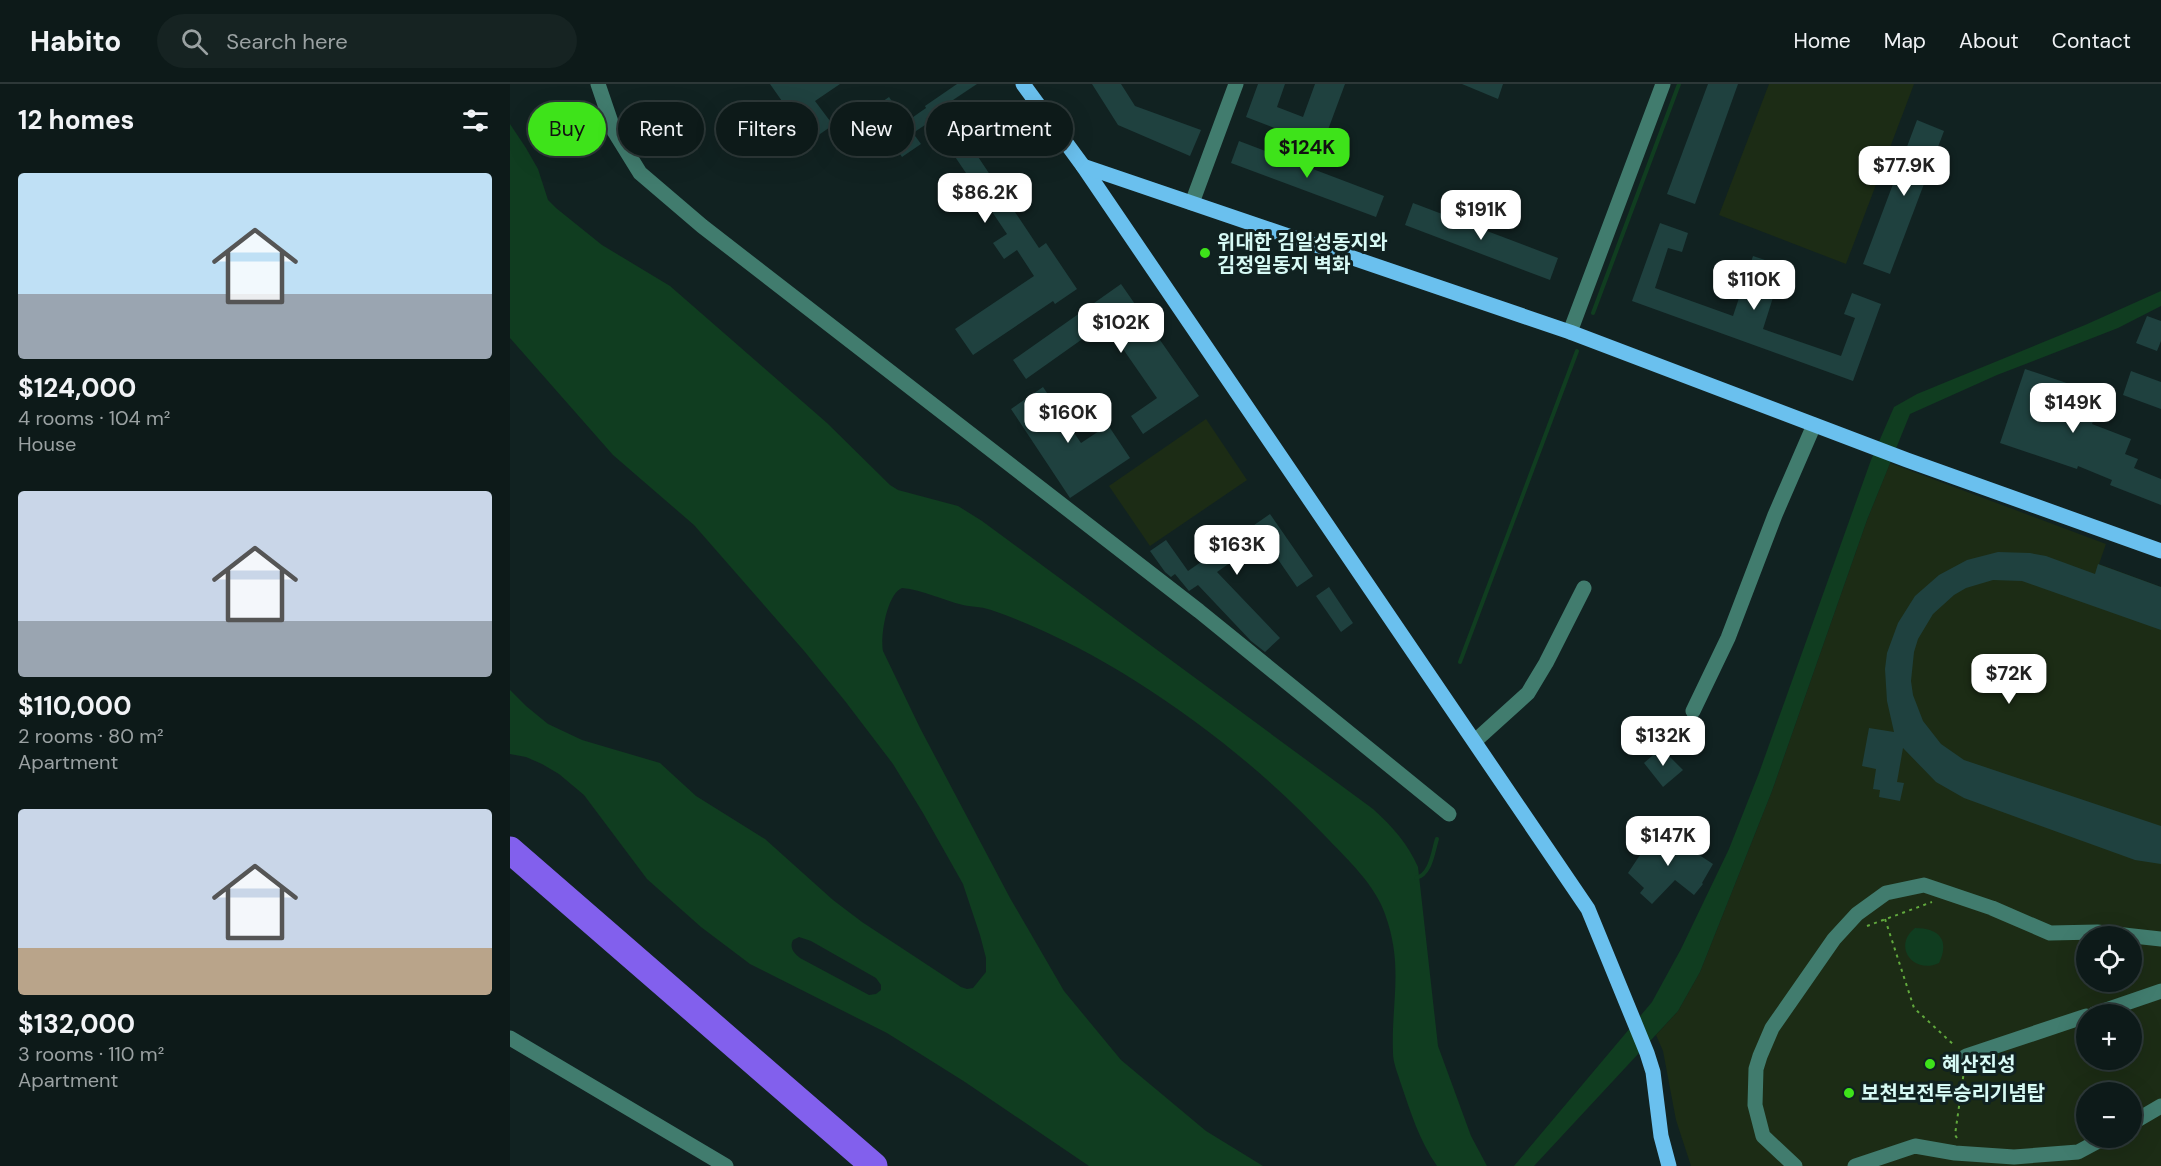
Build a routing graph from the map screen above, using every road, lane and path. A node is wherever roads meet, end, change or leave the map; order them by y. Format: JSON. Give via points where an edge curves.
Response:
{"nodes":[{"id":1,"x":598,"y":84,"type":"edge"},
{"id":2,"x":1023,"y":84,"type":"edge"},
{"id":3,"x":1236,"y":84,"type":"edge"},
{"id":4,"x":1663,"y":84,"type":"edge"},
{"id":5,"x":1083,"y":166,"type":"junction"},
{"id":6,"x":1192,"y":203,"type":"junction"},
{"id":7,"x":1570,"y":332,"type":"junction"},
{"id":8,"x":1814,"y":425,"type":"junction"},
{"id":9,"x":2161,"y":552,"type":"edge"},
{"id":10,"x":1584,"y":588,"type":"dead end"},
{"id":11,"x":1693,"y":711,"type":"dead end"},
{"id":12,"x":1475,"y":741,"type":"junction"},
{"id":13,"x":1449,"y":814,"type":"dead end"},
{"id":14,"x":510,"y":850,"type":"edge"},
{"id":15,"x":1962,"y":898,"type":"junction"},
{"id":16,"x":1885,"y":919,"type":"junction"},
{"id":17,"x":1864,"y":927,"type":"dead end"},
{"id":18,"x":2161,"y":939,"type":"edge"},
{"id":19,"x":2161,"y":991,"type":"edge"},
{"id":20,"x":2123,"y":1004,"type":"edge"},
{"id":21,"x":2076,"y":1019,"type":"edge"},
{"id":22,"x":510,"y":1038,"type":"edge"},
{"id":23,"x":1966,"y":1056,"type":"junction"},
{"id":24,"x":2161,"y":1106,"type":"edge"},
{"id":25,"x":2142,"y":1117,"type":"edge"},
{"id":26,"x":2085,"y":1148,"type":"edge"},
{"id":27,"x":1971,"y":1155,"type":"junction"},
{"id":28,"x":726,"y":1166,"type":"edge"},
{"id":29,"x":874,"y":1166,"type":"edge"},
{"id":30,"x":1669,"y":1166,"type":"edge"},
{"id":31,"x":1795,"y":1166,"type":"edge"},
{"id":32,"x":1855,"y":1166,"type":"edge"}],
"edges":[{"from":1,"to":13,"type":"street","via":[[614,131],[640,173],[702,226],[1199,611]]},
{"from":2,"to":5,"type":"main road"},
{"from":3,"to":6,"type":"street"},
{"from":4,"to":7,"type":"street"},
{"from":5,"to":6,"type":"main road"},
{"from":5,"to":12,"type":"main road"},
{"from":6,"to":7,"type":"main road"},
{"from":7,"to":8,"type":"main road"},
{"from":8,"to":9,"type":"main road"},
{"from":8,"to":11,"type":"street","via":[[1728,638]]},
{"from":10,"to":12,"type":"street","via":[[1528,693]]},
{"from":12,"to":30,"type":"main road","via":[[1588,909],[1653,1072]]},
{"from":14,"to":29,"type":"highway"},
{"from":15,"to":16,"type":"path","via":[[1944,898]]},
{"from":15,"to":18,"type":"street","via":[[2050,933],[2097,932]]},
{"from":15,"to":31,"type":"street","via":[[1924,885],[1886,893],[1857,914],[1834,939],[1772,1028],[1756,1069],[1755,1105],[1763,1136]]},
{"from":16,"to":17,"type":"path"},
{"from":16,"to":23,"type":"path","via":[[1914,1008]]},
{"from":19,"to":20,"type":"street"},
{"from":21,"to":23,"type":"street"},
{"from":22,"to":28,"type":"street"},
{"from":23,"to":27,"type":"path","via":[[1954,1136]]},
{"from":24,"to":25,"type":"street"},
{"from":26,"to":27,"type":"street","via":[[2078,1152],[2014,1157]]},
{"from":27,"to":32,"type":"street","via":[[1916,1146]]}]}
